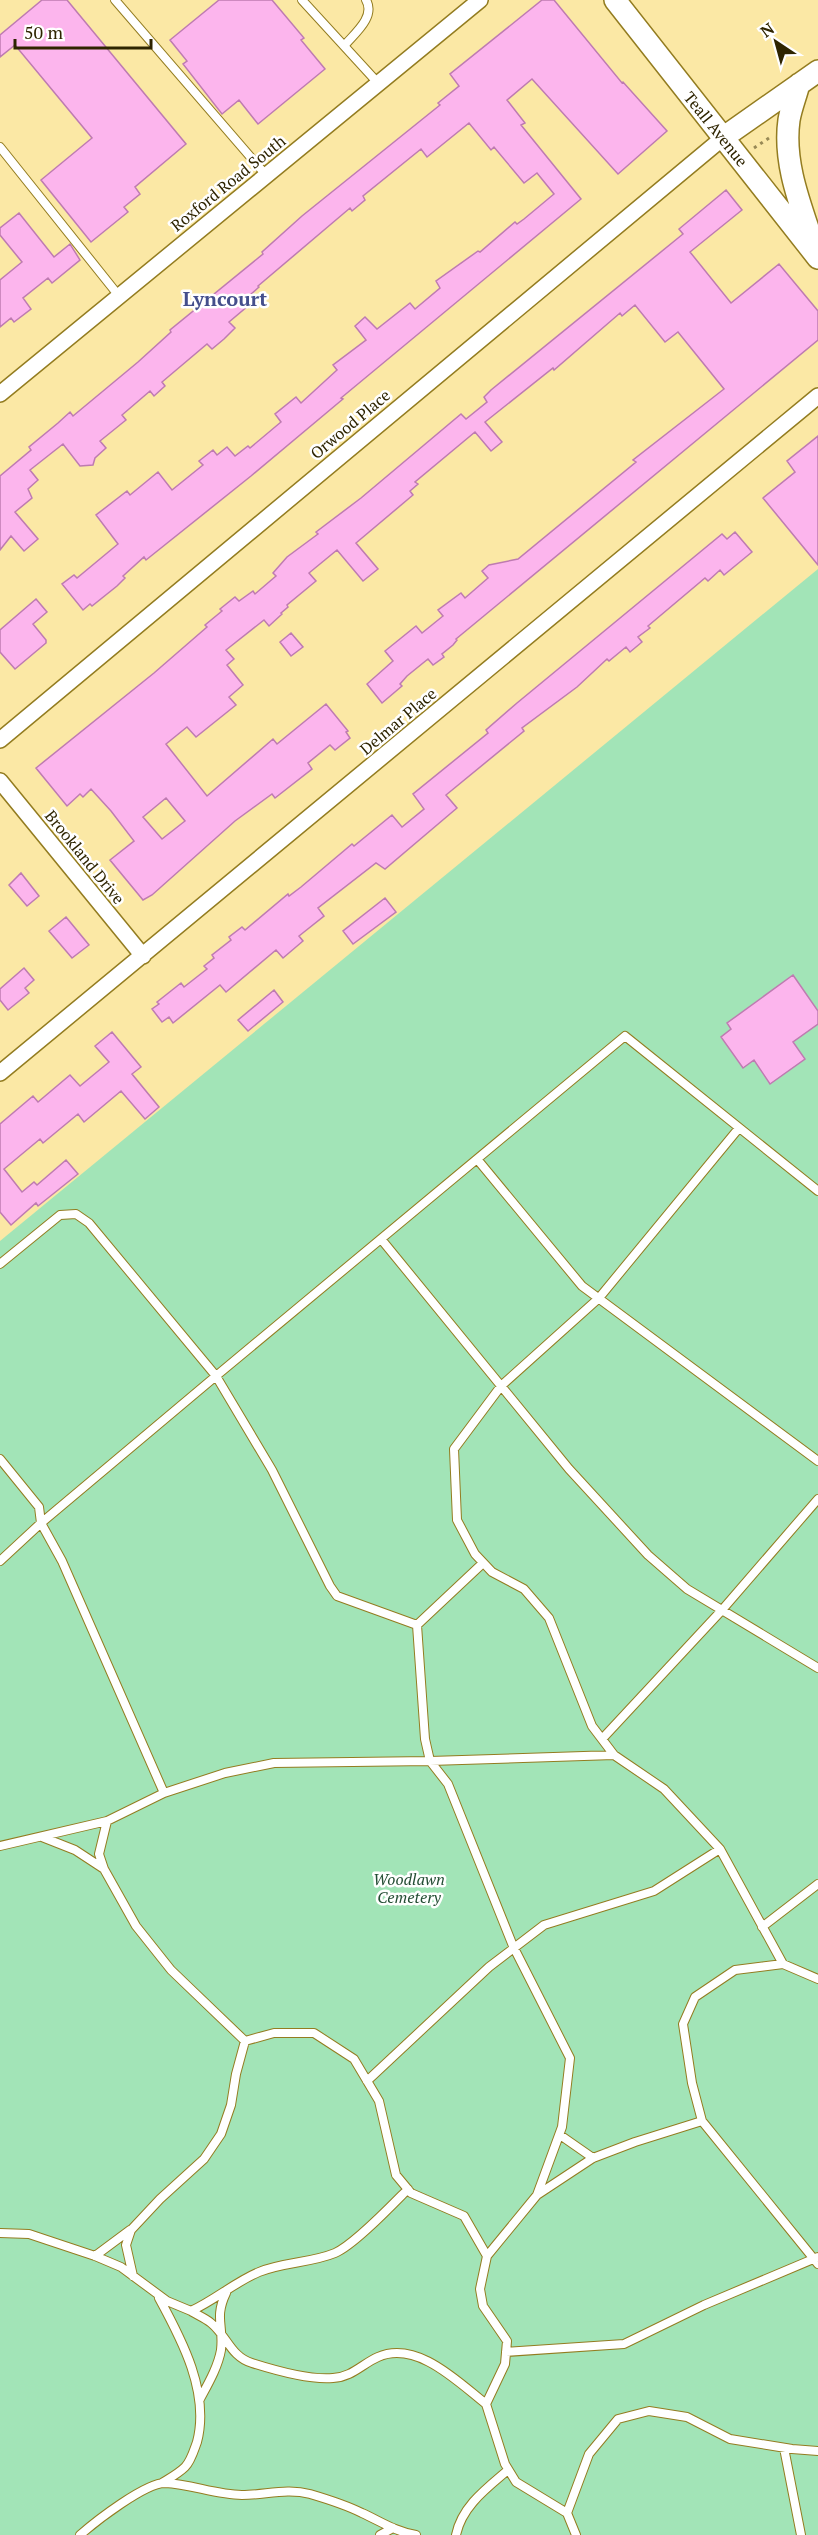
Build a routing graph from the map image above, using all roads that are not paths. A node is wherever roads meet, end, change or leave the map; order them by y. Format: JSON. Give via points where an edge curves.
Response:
{"nodes":[{"id":1,"x":115,"y":0,"type":"edge"},
{"id":2,"x":302,"y":0,"type":"edge"},
{"id":3,"x":366,"y":0,"type":"edge"},
{"id":4,"x":480,"y":0,"type":"edge"},
{"id":5,"x":615,"y":0,"type":"edge"},
{"id":6,"x":344,"y":46,"type":"junction"},
{"id":7,"x":818,"y":71,"type":"edge"},
{"id":8,"x":378,"y":83,"type":"junction"},
{"id":9,"x":799,"y":84,"type":"junction"},
{"id":10,"x":724,"y":137,"type":"junction"},
{"id":11,"x":0,"y":147,"type":"edge"},
{"id":12,"x":266,"y":176,"type":"junction"},
{"id":13,"x":818,"y":258,"type":"edge"},
{"id":14,"x":119,"y":296,"type":"junction"},
{"id":15,"x":0,"y":394,"type":"edge"},
{"id":16,"x":818,"y":396,"type":"edge"},
{"id":17,"x":0,"y":740,"type":"edge"},
{"id":18,"x":0,"y":781,"type":"edge"},
{"id":19,"x":143,"y":956,"type":"junction"},
{"id":20,"x":0,"y":1073,"type":"edge"},
{"id":21,"x":739,"y":1128,"type":"junction"},
{"id":22,"x":477,"y":1159,"type":"junction"},
{"id":23,"x":818,"y":1191,"type":"edge"},
{"id":24,"x":381,"y":1239,"type":"junction"},
{"id":25,"x":0,"y":1264,"type":"edge"},
{"id":26,"x":599,"y":1298,"type":"junction"},
{"id":27,"x":216,"y":1376,"type":"junction"},
{"id":28,"x":501,"y":1386,"type":"junction"},
{"id":29,"x":0,"y":1459,"type":"edge"},
{"id":30,"x":818,"y":1461,"type":"edge"},
{"id":31,"x":818,"y":1499,"type":"edge"},
{"id":32,"x":41,"y":1523,"type":"junction"},
{"id":33,"x":0,"y":1561,"type":"edge"},
{"id":34,"x":483,"y":1563,"type":"junction"},
{"id":35,"x":722,"y":1610,"type":"junction"},
{"id":36,"x":417,"y":1625,"type":"junction"},
{"id":37,"x":818,"y":1668,"type":"edge"},
{"id":38,"x":602,"y":1739,"type":"junction"},
{"id":39,"x":614,"y":1755,"type":"junction"},
{"id":40,"x":430,"y":1761,"type":"junction"},
{"id":41,"x":164,"y":1793,"type":"junction"},
{"id":42,"x":107,"y":1821,"type":"junction"},
{"id":43,"x":40,"y":1836,"type":"junction"},
{"id":44,"x":0,"y":1846,"type":"edge"},
{"id":45,"x":720,"y":1849,"type":"junction"},
{"id":46,"x":104,"y":1869,"type":"junction"},
{"id":47,"x":818,"y":1884,"type":"edge"},
{"id":48,"x":762,"y":1927,"type":"junction"},
{"id":49,"x":513,"y":1946,"type":"junction"},
{"id":50,"x":783,"y":1964,"type":"junction"},
{"id":51,"x":818,"y":1979,"type":"edge"},
{"id":52,"x":245,"y":2041,"type":"junction"},
{"id":53,"x":367,"y":2081,"type":"junction"},
{"id":54,"x":702,"y":2121,"type":"junction"},
{"id":55,"x":560,"y":2135,"type":"junction"},
{"id":56,"x":593,"y":2158,"type":"junction"},
{"id":57,"x":408,"y":2189,"type":"junction"},
{"id":58,"x":537,"y":2196,"type":"junction"},
{"id":59,"x":131,"y":2230,"type":"junction"},
{"id":60,"x":0,"y":2233,"type":"edge"},
{"id":61,"x":95,"y":2256,"type":"junction"},
{"id":62,"x":487,"y":2256,"type":"junction"},
{"id":63,"x":816,"y":2260,"type":"edge"},
{"id":64,"x":133,"y":2276,"type":"junction"},
{"id":65,"x":227,"y":2291,"type":"junction"},
{"id":66,"x":158,"y":2294,"type":"junction"},
{"id":67,"x":191,"y":2312,"type":"junction"},
{"id":68,"x":220,"y":2332,"type":"junction"},
{"id":69,"x":506,"y":2352,"type":"junction"},
{"id":70,"x":200,"y":2399,"type":"junction"},
{"id":71,"x":486,"y":2404,"type":"junction"},
{"id":72,"x":783,"y":2448,"type":"junction"},
{"id":73,"x":818,"y":2451,"type":"edge"},
{"id":74,"x":508,"y":2470,"type":"junction"},
{"id":75,"x":162,"y":2483,"type":"junction"},
{"id":76,"x":567,"y":2513,"type":"junction"},
{"id":77,"x":393,"y":2528,"type":"junction"},
{"id":78,"x":80,"y":2535,"type":"edge"},
{"id":79,"x":380,"y":2535,"type":"edge"},
{"id":80,"x":416,"y":2535,"type":"edge"},
{"id":81,"x":456,"y":2535,"type":"edge"},
{"id":82,"x":576,"y":2535,"type":"edge"},
{"id":83,"x":801,"y":2535,"type":"edge"}],
"edges":[{"from":1,"to":12,"type":"lane"},
{"from":2,"to":6,"type":"lane"},
{"from":3,"to":6,"type":"lane","via":[[369,15]]},
{"from":4,"to":8,"type":"street","name":"Roxford Road South"},
{"from":5,"to":10,"type":"street","name":"Teall Avenue"},
{"from":6,"to":8,"type":"lane"},
{"from":7,"to":9,"type":"street"},
{"from":8,"to":12,"type":"street","name":"Roxford Road South"},
{"from":9,"to":10,"type":"street"},
{"from":9,"to":13,"type":"street","via":[[789,121],[788,152],[797,195],[809,213]]},
{"from":10,"to":13,"type":"street","name":"Teall Avenue"},
{"from":10,"to":17,"type":"street","name":"Orwood Place"},
{"from":11,"to":14,"type":"lane"},
{"from":12,"to":14,"type":"street","name":"Roxford Road South"},
{"from":14,"to":15,"type":"street","name":"Roxford Road South"},
{"from":16,"to":19,"type":"street","name":"Delmar Place"},
{"from":18,"to":19,"type":"street","name":"Brookland Drive"},
{"from":19,"to":20,"type":"street","name":"Delmar Place"},
{"from":21,"to":22,"type":"lane","via":[[625,1036]]},
{"from":21,"to":23,"type":"lane"},
{"from":21,"to":26,"type":"lane"},
{"from":22,"to":24,"type":"lane"},
{"from":22,"to":26,"type":"lane","via":[[582,1286]]},
{"from":24,"to":27,"type":"lane"},
{"from":24,"to":28,"type":"lane"},
{"from":25,"to":27,"type":"lane","via":[[60,1215],[76,1214],[89,1222]]},
{"from":26,"to":28,"type":"lane"},
{"from":26,"to":30,"type":"lane"},
{"from":27,"to":32,"type":"lane"},
{"from":27,"to":36,"type":"lane","via":[[272,1470],[337,1596]]},
{"from":28,"to":34,"type":"lane","via":[[454,1449],[457,1521]]},
{"from":28,"to":35,"type":"lane","via":[[648,1555],[687,1589]]},
{"from":29,"to":32,"type":"lane","via":[[39,1507]]},
{"from":31,"to":35,"type":"lane"},
{"from":32,"to":33,"type":"lane"},
{"from":32,"to":41,"type":"lane","via":[[62,1561]]},
{"from":34,"to":36,"type":"lane"},
{"from":34,"to":38,"type":"lane","via":[[524,1590],[549,1618],[592,1726]]},
{"from":35,"to":37,"type":"lane"},
{"from":35,"to":38,"type":"lane"},
{"from":36,"to":40,"type":"lane"},
{"from":38,"to":39,"type":"lane"},
{"from":39,"to":40,"type":"lane"},
{"from":39,"to":45,"type":"lane","via":[[664,1789]]},
{"from":40,"to":41,"type":"lane","via":[[274,1763],[225,1773]]},
{"from":40,"to":49,"type":"lane","via":[[448,1784]]},
{"from":41,"to":42,"type":"lane"},
{"from":42,"to":43,"type":"lane"},
{"from":42,"to":46,"type":"lane","via":[[99,1854]]},
{"from":43,"to":44,"type":"lane"},
{"from":43,"to":46,"type":"lane","via":[[75,1850]]},
{"from":45,"to":48,"type":"lane"},
{"from":45,"to":49,"type":"lane","via":[[654,1890],[544,1925]]},
{"from":46,"to":52,"type":"lane","via":[[136,1926],[171,1970]]},
{"from":47,"to":48,"type":"lane"},
{"from":48,"to":50,"type":"lane"},
{"from":49,"to":53,"type":"lane"},
{"from":49,"to":55,"type":"lane","via":[[570,2058]]},
{"from":50,"to":51,"type":"lane"},
{"from":50,"to":54,"type":"lane","via":[[735,1970],[695,1997],[683,2024]]},
{"from":52,"to":53,"type":"lane","via":[[274,2033],[314,2033],[354,2059]]},
{"from":52,"to":59,"type":"lane","via":[[221,2134],[204,2159]]},
{"from":53,"to":57,"type":"lane","via":[[379,2102],[396,2175]]},
{"from":54,"to":56,"type":"lane"},
{"from":54,"to":63,"type":"lane"},
{"from":55,"to":56,"type":"lane"},
{"from":55,"to":58,"type":"lane"},
{"from":56,"to":58,"type":"lane"},
{"from":57,"to":62,"type":"lane","via":[[464,2216]]},
{"from":57,"to":65,"type":"lane","via":[[337,2252],[260,2271]]},
{"from":58,"to":62,"type":"lane"},
{"from":59,"to":61,"type":"lane"},
{"from":59,"to":64,"type":"lane","via":[[126,2246]]},
{"from":60,"to":61,"type":"lane","via":[[29,2234]]},
{"from":61,"to":64,"type":"lane"},
{"from":62,"to":69,"type":"lane","via":[[480,2289],[483,2306],[507,2341]]},
{"from":63,"to":69,"type":"lane","via":[[704,2305],[624,2344]]},
{"from":64,"to":66,"type":"lane"},
{"from":65,"to":67,"type":"lane"},
{"from":65,"to":68,"type":"lane","via":[[220,2307]]},
{"from":66,"to":67,"type":"lane"},
{"from":66,"to":70,"type":"lane","via":[[182,2344]]},
{"from":67,"to":68,"type":"lane","via":[[210,2321]]},
{"from":68,"to":70,"type":"lane","via":[[221,2349]]},
{"from":68,"to":71,"type":"lane","via":[[238,2357],[310,2376],[333,2378],[352,2374],[378,2357],[404,2354],[429,2361]]},
{"from":69,"to":71,"type":"lane","via":[[505,2364]]},
{"from":70,"to":75,"type":"lane","via":[[194,2452],[187,2466]]},
{"from":71,"to":74,"type":"lane"},
{"from":72,"to":73,"type":"lane"},
{"from":72,"to":76,"type":"lane","via":[[730,2439],[687,2416],[649,2411],[618,2419],[589,2454]]},
{"from":72,"to":83,"type":"lane"},
{"from":74,"to":76,"type":"lane","via":[[516,2482]]},
{"from":74,"to":81,"type":"lane","via":[[478,2495],[459,2522]]},
{"from":75,"to":77,"type":"lane","via":[[224,2495],[307,2493]]},
{"from":75,"to":78,"type":"lane","via":[[130,2498]]},
{"from":76,"to":82,"type":"lane"},
{"from":77,"to":79,"type":"lane"},
{"from":77,"to":80,"type":"lane"}]}
